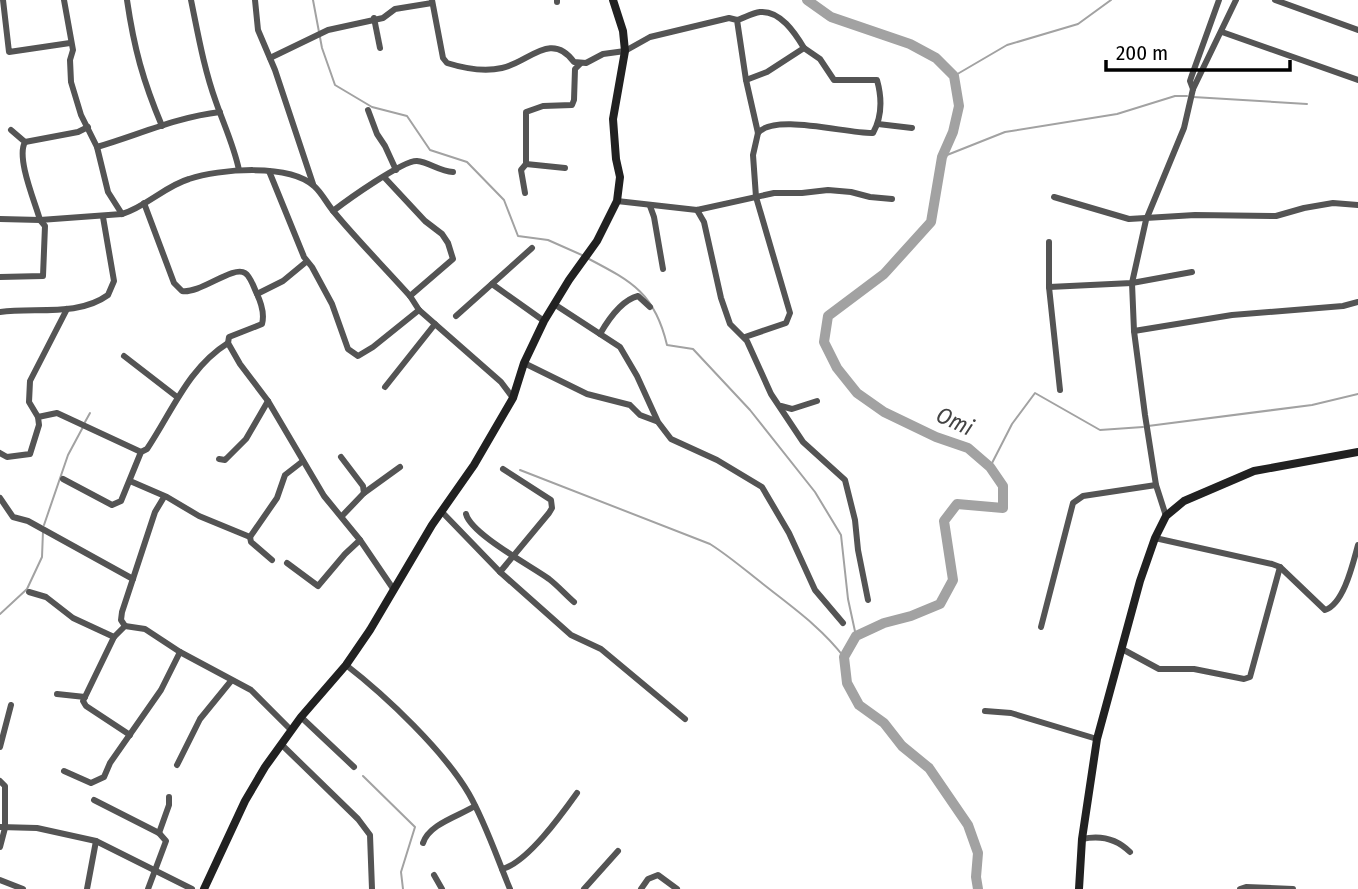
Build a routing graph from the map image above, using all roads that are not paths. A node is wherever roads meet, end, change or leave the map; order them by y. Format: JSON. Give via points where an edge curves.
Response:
{"nodes":[{"id":1,"x":3,"y":0,"type":"edge"},
{"id":2,"x":64,"y":0,"type":"edge"},
{"id":3,"x":127,"y":0,"type":"edge"},
{"id":4,"x":191,"y":0,"type":"edge"},
{"id":5,"x":255,"y":0,"type":"edge"},
{"id":6,"x":613,"y":0,"type":"edge"},
{"id":7,"x":1219,"y":0,"type":"edge"},
{"id":8,"x":1236,"y":0,"type":"edge"},
{"id":9,"x":1275,"y":0,"type":"edge"},
{"id":10,"x":432,"y":1,"type":"edge"},
{"id":11,"x":374,"y":19,"type":"junction"},
{"id":12,"x":737,"y":20,"type":"junction"},
{"id":13,"x":1358,"y":30,"type":"edge"},
{"id":14,"x":1222,"y":32,"type":"junction"},
{"id":15,"x":70,"y":43,"type":"junction"},
{"id":16,"x":380,"y":48,"type":"dead end"},
{"id":17,"x":804,"y":48,"type":"junction"},
{"id":18,"x":625,"y":51,"type":"junction"},
{"id":19,"x":9,"y":52,"type":"junction"},
{"id":20,"x":0,"y":53,"type":"edge"},
{"id":21,"x":270,"y":58,"type":"junction"},
{"id":22,"x":580,"y":64,"type":"junction"},
{"id":23,"x":746,"y":79,"type":"junction"},
{"id":24,"x":1358,"y":80,"type":"edge"},
{"id":25,"x":1193,"y":92,"type":"junction"},
{"id":26,"x":368,"y":110,"type":"dead end"},
{"id":27,"x":220,"y":112,"type":"junction"},
{"id":28,"x":878,"y":124,"type":"junction"},
{"id":29,"x":162,"y":125,"type":"junction"},
{"id":30,"x":88,"y":127,"type":"junction"},
{"id":31,"x":912,"y":128,"type":"dead end"},
{"id":32,"x":11,"y":130,"type":"dead end"},
{"id":33,"x":758,"y":132,"type":"junction"},
{"id":34,"x":25,"y":142,"type":"junction"},
{"id":35,"x":97,"y":147,"type":"junction"},
{"id":36,"x":526,"y":164,"type":"junction"},
{"id":37,"x":565,"y":168,"type":"dead end"},
{"id":38,"x":239,"y":170,"type":"junction"},
{"id":39,"x":396,"y":170,"type":"junction"},
{"id":40,"x":269,"y":171,"type":"junction"},
{"id":41,"x":453,"y":172,"type":"dead end"},
{"id":42,"x":384,"y":177,"type":"junction"},
{"id":43,"x":313,"y":185,"type":"junction"},
{"id":44,"x":525,"y":193,"type":"dead end"},
{"id":45,"x":756,"y":197,"type":"junction"},
{"id":46,"x":1054,"y":197,"type":"dead end"},
{"id":47,"x":892,"y":199,"type":"dead end"},
{"id":48,"x":617,"y":201,"type":"junction"},
{"id":49,"x":144,"y":203,"type":"junction"},
{"id":50,"x":1358,"y":205,"type":"edge"},
{"id":51,"x":650,"y":206,"type":"junction"},
{"id":52,"x":697,"y":210,"type":"junction"},
{"id":53,"x":333,"y":212,"type":"junction"},
{"id":54,"x":122,"y":214,"type":"junction"},
{"id":55,"x":103,"y":217,"type":"junction"},
{"id":56,"x":0,"y":219,"type":"edge"},
{"id":57,"x":40,"y":220,"type":"junction"},
{"id":58,"x":1146,"y":220,"type":"junction"},
{"id":59,"x":1049,"y":242,"type":"dead end"},
{"id":60,"x":532,"y":248,"type":"dead end"},
{"id":61,"x":306,"y":262,"type":"junction"},
{"id":62,"x":663,"y":269,"type":"dead end"},
{"id":63,"x":1192,"y":272,"type":"dead end"},
{"id":64,"x":0,"y":277,"type":"edge"},
{"id":65,"x":1132,"y":283,"type":"junction"},
{"id":66,"x":492,"y":284,"type":"junction"},
{"id":67,"x":1049,"y":287,"type":"junction"},
{"id":68,"x":257,"y":294,"type":"junction"},
{"id":69,"x":410,"y":296,"type":"junction"},
{"id":70,"x":1358,"y":302,"type":"edge"},
{"id":71,"x":554,"y":304,"type":"junction"},
{"id":72,"x":650,"y":307,"type":"dead end"},
{"id":73,"x":67,"y":309,"type":"junction"},
{"id":74,"x":419,"y":310,"type":"junction"},
{"id":75,"x":0,"y":312,"type":"edge"},
{"id":76,"x":456,"y":316,"type":"dead end"},
{"id":77,"x":0,"y":321,"type":"edge"},
{"id":78,"x":544,"y":321,"type":"junction"},
{"id":79,"x":435,"y":324,"type":"junction"},
{"id":80,"x":1135,"y":331,"type":"junction"},
{"id":81,"x":600,"y":334,"type":"junction"},
{"id":82,"x":744,"y":337,"type":"junction"},
{"id":83,"x":228,"y":343,"type":"junction"},
{"id":84,"x":124,"y":356,"type":"dead end"},
{"id":85,"x":524,"y":363,"type":"junction"},
{"id":86,"x":385,"y":387,"type":"dead end"},
{"id":87,"x":1060,"y":390,"type":"dead end"},
{"id":88,"x":177,"y":397,"type":"junction"},
{"id":89,"x":513,"y":398,"type":"junction"},
{"id":90,"x":268,"y":401,"type":"junction"},
{"id":91,"x":817,"y":401,"type":"dead end"},
{"id":92,"x":777,"y":402,"type":"junction"},
{"id":93,"x":38,"y":417,"type":"junction"},
{"id":94,"x":657,"y":422,"type":"junction"},
{"id":95,"x":141,"y":452,"type":"junction"},
{"id":96,"x":1358,"y":452,"type":"edge"},
{"id":97,"x":0,"y":453,"type":"edge"},
{"id":98,"x":341,"y":457,"type":"dead end"},
{"id":99,"x":219,"y":459,"type":"dead end"},
{"id":100,"x":303,"y":461,"type":"junction"},
{"id":101,"x":400,"y":467,"type":"dead end"},
{"id":102,"x":503,"y":469,"type":"dead end"},
{"id":103,"x":62,"y":478,"type":"dead end"},
{"id":104,"x":130,"y":481,"type":"junction"},
{"id":105,"x":1156,"y":485,"type":"junction"},
{"id":106,"x":364,"y":493,"type":"junction"},
{"id":107,"x":164,"y":497,"type":"junction"},
{"id":108,"x":0,"y":498,"type":"edge"},
{"id":109,"x":442,"y":511,"type":"junction"},
{"id":110,"x":466,"y":514,"type":"dead end"},
{"id":111,"x":342,"y":516,"type":"junction"},
{"id":112,"x":1166,"y":516,"type":"junction"},
{"id":113,"x":250,"y":537,"type":"junction"},
{"id":114,"x":1155,"y":538,"type":"junction"},
{"id":115,"x":360,"y":540,"type":"junction"},
{"id":116,"x":1358,"y":545,"type":"edge"},
{"id":117,"x":513,"y":557,"type":"junction"},
{"id":118,"x":272,"y":560,"type":"dead end"},
{"id":119,"x":287,"y":563,"type":"dead end"},
{"id":120,"x":1280,"y":567,"type":"junction"},
{"id":121,"x":500,"y":572,"type":"junction"},
{"id":122,"x":133,"y":579,"type":"junction"},
{"id":123,"x":394,"y":590,"type":"junction"},
{"id":124,"x":29,"y":592,"type":"dead end"},
{"id":125,"x":868,"y":600,"type":"dead end"},
{"id":126,"x":574,"y":602,"type":"dead end"},
{"id":127,"x":843,"y":623,"type":"dead end"},
{"id":128,"x":125,"y":626,"type":"junction"},
{"id":129,"x":1041,"y":627,"type":"dead end"},
{"id":130,"x":114,"y":637,"type":"junction"},
{"id":131,"x":1122,"y":649,"type":"junction"},
{"id":132,"x":180,"y":652,"type":"junction"},
{"id":133,"x":346,"y":665,"type":"junction"},
{"id":134,"x":231,"y":681,"type":"junction"},
{"id":135,"x":57,"y":694,"type":"dead end"},
{"id":136,"x":85,"y":697,"type":"junction"},
{"id":137,"x":11,"y":705,"type":"dead end"},
{"id":138,"x":985,"y":711,"type":"dead end"},
{"id":139,"x":301,"y":717,"type":"junction"},
{"id":140,"x":685,"y":719,"type":"dead end"},
{"id":141,"x":291,"y":730,"type":"junction"},
{"id":142,"x":130,"y":735,"type":"junction"},
{"id":143,"x":1097,"y":739,"type":"junction"},
{"id":144,"x":281,"y":744,"type":"junction"},
{"id":145,"x":0,"y":747,"type":"edge"},
{"id":146,"x":177,"y":765,"type":"dead end"},
{"id":147,"x":354,"y":767,"type":"dead end"},
{"id":148,"x":64,"y":771,"type":"dead end"},
{"id":149,"x":0,"y":781,"type":"edge"},
{"id":150,"x":577,"y":793,"type":"dead end"},
{"id":151,"x":169,"y":797,"type":"dead end"},
{"id":152,"x":94,"y":800,"type":"dead end"},
{"id":153,"x":475,"y":806,"type":"junction"},
{"id":154,"x":2,"y":828,"type":"edge"},
{"id":155,"x":159,"y":833,"type":"junction"},
{"id":156,"x":1082,"y":839,"type":"junction"},
{"id":157,"x":96,"y":841,"type":"junction"},
{"id":158,"x":423,"y":843,"type":"dead end"},
{"id":159,"x":0,"y":847,"type":"edge"},
{"id":160,"x":618,"y":851,"type":"dead end"},
{"id":161,"x":1130,"y":852,"type":"dead end"},
{"id":162,"x":502,"y":869,"type":"junction"},
{"id":163,"x":155,"y":872,"type":"junction"},
{"id":164,"x":434,"y":874,"type":"dead end"},
{"id":165,"x":0,"y":880,"type":"edge"},
{"id":166,"x":23,"y":889,"type":"edge"},
{"id":167,"x":87,"y":889,"type":"edge"},
{"id":168,"x":148,"y":889,"type":"edge"},
{"id":169,"x":191,"y":889,"type":"edge"},
{"id":170,"x":204,"y":889,"type":"edge"},
{"id":171,"x":372,"y":889,"type":"edge"},
{"id":172,"x":442,"y":889,"type":"edge"},
{"id":173,"x":510,"y":889,"type":"edge"},
{"id":174,"x":584,"y":889,"type":"edge"},
{"id":175,"x":641,"y":889,"type":"edge"},
{"id":176,"x":677,"y":889,"type":"edge"},
{"id":177,"x":1079,"y":889,"type":"edge"},
{"id":178,"x":1240,"y":889,"type":"edge"},
{"id":179,"x":1293,"y":889,"type":"edge"}],
"edges":[{"from":1,"to":19,"type":"street"},
{"from":2,"to":15,"type":"street"},
{"from":3,"to":29,"type":"street","via":[[143,81]]},
{"from":4,"to":27,"type":"street"},
{"from":5,"to":21,"type":"street","via":[[258,30]]},
{"from":6,"to":18,"type":"street"},
{"from":7,"to":25,"type":"street","via":[[1190,81]]},
{"from":8,"to":14,"type":"street"},
{"from":9,"to":13,"type":"street"},
{"from":10,"to":11,"type":"street"},
{"from":10,"to":22,"type":"street","via":[[447,63],[474,69],[502,68],[554,48]]},
{"from":11,"to":16,"type":"street"},
{"from":11,"to":21,"type":"street","via":[[328,30]]},
{"from":12,"to":17,"type":"street","via":[[758,12],[779,18]]},
{"from":12,"to":18,"type":"street","via":[[650,37]]},
{"from":12,"to":23,"type":"street"},
{"from":14,"to":24,"type":"street"},
{"from":14,"to":25,"type":"street"},
{"from":15,"to":19,"type":"street"},
{"from":15,"to":30,"type":"street","via":[[71,82]]},
{"from":17,"to":23,"type":"street"},
{"from":17,"to":28,"type":"street","via":[[834,80],[877,79],[881,92]]},
{"from":18,"to":22,"type":"street"},
{"from":18,"to":48,"type":"street","via":[[613,119],[620,177]]},
{"from":19,"to":20,"type":"street"},
{"from":21,"to":43,"type":"street"},
{"from":22,"to":36,"type":"street","via":[[575,69],[572,105],[526,112]]},
{"from":23,"to":33,"type":"street"},
{"from":25,"to":58,"type":"street","via":[[1184,128]]},
{"from":26,"to":39,"type":"street"},
{"from":27,"to":29,"type":"street"},
{"from":27,"to":38,"type":"street"},
{"from":28,"to":31,"type":"street"},
{"from":28,"to":33,"type":"street","via":[[873,133],[860,134],[811,125],[768,125]]},
{"from":29,"to":35,"type":"street"},
{"from":30,"to":34,"type":"street"},
{"from":30,"to":35,"type":"street"},
{"from":32,"to":34,"type":"street"},
{"from":33,"to":45,"type":"street","via":[[753,155]]},
{"from":34,"to":57,"type":"street","via":[[23,161]]},
{"from":35,"to":54,"type":"street","via":[[108,192]]},
{"from":36,"to":37,"type":"street"},
{"from":36,"to":44,"type":"street","via":[[521,170]]},
{"from":38,"to":40,"type":"street"},
{"from":38,"to":49,"type":"street","via":[[187,179]]},
{"from":39,"to":41,"type":"street","via":[[417,161]]},
{"from":39,"to":42,"type":"street"},
{"from":40,"to":43,"type":"street"},
{"from":40,"to":61,"type":"street"},
{"from":42,"to":53,"type":"street"},
{"from":42,"to":69,"type":"street","via":[[442,234],[453,259]]},
{"from":43,"to":53,"type":"street"},
{"from":45,"to":47,"type":"street","via":[[828,190]]},
{"from":45,"to":52,"type":"street"},
{"from":45,"to":82,"type":"street","via":[[790,313],[786,323]]},
{"from":46,"to":58,"type":"street"},
{"from":48,"to":51,"type":"street"},
{"from":48,"to":71,"type":"street","via":[[597,241]]},
{"from":49,"to":54,"type":"street"},
{"from":49,"to":68,"type":"street","via":[[174,283],[182,291],[197,290],[243,272]]},
{"from":50,"to":58,"type":"street","via":[[1333,203],[1276,216]]},
{"from":51,"to":52,"type":"street"},
{"from":51,"to":62,"type":"street"},
{"from":52,"to":82,"type":"street","via":[[730,324]]},
{"from":53,"to":69,"type":"street"},
{"from":54,"to":55,"type":"street"},
{"from":55,"to":57,"type":"street"},
{"from":55,"to":73,"type":"street","via":[[112,290],[103,299]]},
{"from":56,"to":57,"type":"street"},
{"from":57,"to":64,"type":"street","via":[[45,226],[43,276]]},
{"from":58,"to":65,"type":"street"},
{"from":59,"to":67,"type":"street"},
{"from":60,"to":66,"type":"street"},
{"from":61,"to":68,"type":"street","via":[[284,281]]},
{"from":61,"to":74,"type":"street","via":[[332,304],[348,349],[358,356]]},
{"from":63,"to":65,"type":"street"},
{"from":65,"to":67,"type":"street"},
{"from":65,"to":80,"type":"street"},
{"from":66,"to":76,"type":"street"},
{"from":66,"to":78,"type":"street"},
{"from":67,"to":87,"type":"street"},
{"from":68,"to":83,"type":"street","via":[[265,315],[262,324],[232,335]]},
{"from":69,"to":74,"type":"street"},
{"from":70,"to":80,"type":"street"},
{"from":71,"to":78,"type":"street"},
{"from":71,"to":81,"type":"street"},
{"from":72,"to":81,"type":"street","via":[[638,296],[631,297]]},
{"from":73,"to":75,"type":"street"},
{"from":73,"to":93,"type":"street","via":[[30,381],[29,402]]},
{"from":74,"to":79,"type":"street"},
{"from":75,"to":77,"type":"street"},
{"from":78,"to":85,"type":"street"},
{"from":79,"to":86,"type":"street"},
{"from":79,"to":89,"type":"street"},
{"from":80,"to":105,"type":"street"},
{"from":81,"to":94,"type":"street","via":[[625,353]]},
{"from":82,"to":92,"type":"street"},
{"from":83,"to":88,"type":"street","via":[[213,353]]},
{"from":83,"to":90,"type":"street"},
{"from":84,"to":88,"type":"street"},
{"from":85,"to":89,"type":"street"},
{"from":85,"to":94,"type":"street","via":[[587,394],[630,405]]},
{"from":88,"to":95,"type":"street"},
{"from":89,"to":109,"type":"street"},
{"from":90,"to":99,"type":"street","via":[[246,439],[225,460]]},
{"from":90,"to":100,"type":"street"},
{"from":91,"to":92,"type":"street","via":[[792,409]]},
{"from":92,"to":125,"type":"street","via":[[803,442],[845,480]]},
{"from":93,"to":95,"type":"street","via":[[57,413]]},
{"from":93,"to":97,"type":"street","via":[[30,454],[7,457]]},
{"from":94,"to":127,"type":"street","via":[[671,439],[762,487],[815,590]]},
{"from":95,"to":104,"type":"street"},
{"from":96,"to":112,"type":"street","via":[[1254,471],[1184,501]]},
{"from":98,"to":106,"type":"street"},
{"from":100,"to":111,"type":"street"},
{"from":100,"to":113,"type":"street","via":[[285,475]]},
{"from":101,"to":106,"type":"street"},
{"from":102,"to":117,"type":"street","via":[[552,505]]},
{"from":103,"to":104,"type":"street","via":[[113,505],[121,501]]},
{"from":104,"to":107,"type":"street"},
{"from":105,"to":112,"type":"street"},
{"from":105,"to":129,"type":"street","via":[[1083,496],[1073,503]]},
{"from":106,"to":111,"type":"street"},
{"from":107,"to":113,"type":"street"},
{"from":107,"to":122,"type":"street"},
{"from":108,"to":122,"type":"street","via":[[13,517]]},
{"from":109,"to":121,"type":"street"},
{"from":109,"to":123,"type":"street"},
{"from":110,"to":117,"type":"street","via":[[474,527]]},
{"from":111,"to":115,"type":"street"},
{"from":112,"to":114,"type":"street"},
{"from":113,"to":118,"type":"street"},
{"from":114,"to":120,"type":"street"},
{"from":114,"to":131,"type":"street"},
{"from":115,"to":119,"type":"street","via":[[318,586]]},
{"from":115,"to":123,"type":"street"},
{"from":116,"to":120,"type":"street","via":[[1333,608],[1325,610]]},
{"from":117,"to":121,"type":"street"},
{"from":117,"to":126,"type":"street"},
{"from":120,"to":131,"type":"street","via":[[1250,677],[1159,669]]},
{"from":121,"to":140,"type":"street","via":[[571,635],[601,649]]},
{"from":122,"to":128,"type":"street","via":[[122,612]]},
{"from":123,"to":133,"type":"street"},
{"from":124,"to":130,"type":"street","via":[[46,597],[73,618]]},
{"from":128,"to":130,"type":"street"},
{"from":128,"to":132,"type":"street","via":[[145,629]]},
{"from":130,"to":136,"type":"street"},
{"from":131,"to":143,"type":"street"},
{"from":132,"to":134,"type":"street"},
{"from":132,"to":142,"type":"street"},
{"from":133,"to":139,"type":"street"},
{"from":133,"to":153,"type":"street","via":[[422,736]]},
{"from":134,"to":141,"type":"street","via":[[250,690]]},
{"from":134,"to":146,"type":"street","via":[[200,719]]},
{"from":135,"to":136,"type":"street"},
{"from":136,"to":142,"type":"street","via":[[86,706]]},
{"from":137,"to":145,"type":"street"},
{"from":138,"to":143,"type":"street","via":[[1011,713]]},
{"from":139,"to":141,"type":"street"},
{"from":139,"to":147,"type":"street"},
{"from":141,"to":144,"type":"street"},
{"from":142,"to":148,"type":"street","via":[[104,778],[91,783]]},
{"from":143,"to":156,"type":"street"},
{"from":144,"to":170,"type":"street","via":[[245,801]]},
{"from":144,"to":171,"type":"street","via":[[370,835]]},
{"from":149,"to":154,"type":"street","via":[[5,786]]},
{"from":150,"to":162,"type":"street","via":[[552,828],[515,863]]},
{"from":151,"to":155,"type":"street"},
{"from":152,"to":155,"type":"street"},
{"from":153,"to":158,"type":"street","via":[[436,827]]},
{"from":153,"to":162,"type":"street"},
{"from":154,"to":157,"type":"street","via":[[37,828]]},
{"from":154,"to":159,"type":"street"},
{"from":155,"to":163,"type":"street","via":[[166,841]]},
{"from":156,"to":161,"type":"street","via":[[1113,840]]},
{"from":156,"to":177,"type":"street"},
{"from":157,"to":163,"type":"street"},
{"from":157,"to":167,"type":"street"},
{"from":160,"to":174,"type":"street"},
{"from":162,"to":173,"type":"street"},
{"from":163,"to":168,"type":"street"},
{"from":163,"to":169,"type":"street"},
{"from":164,"to":172,"type":"street"},
{"from":165,"to":166,"type":"street"},
{"from":175,"to":176,"type":"street","via":[[658,875]]},
{"from":178,"to":179,"type":"street"}]}
